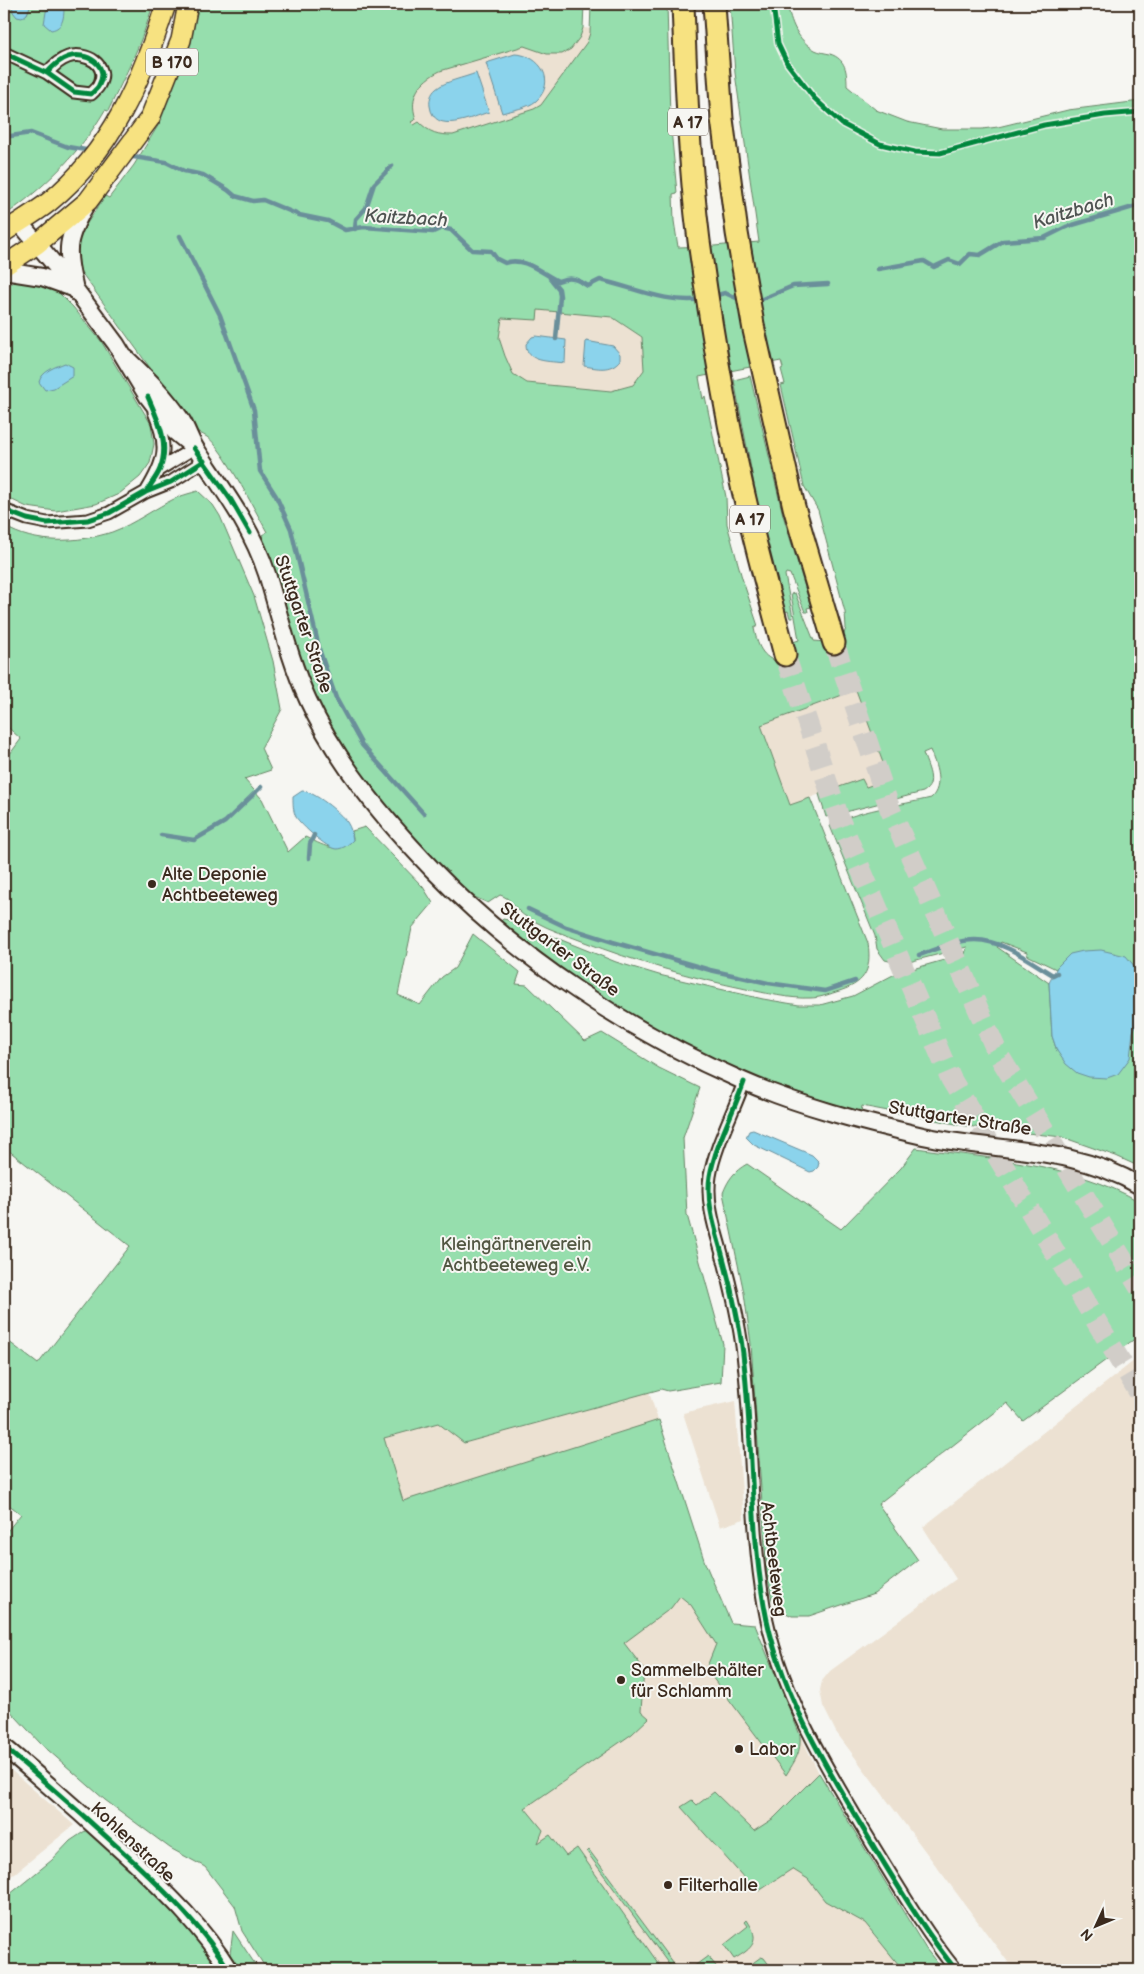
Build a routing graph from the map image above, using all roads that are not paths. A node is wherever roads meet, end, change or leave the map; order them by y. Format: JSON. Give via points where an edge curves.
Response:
{"nodes":[{"id":1,"x":166,"y":4,"type":"edge"},
{"id":2,"x":188,"y":4,"type":"edge"},
{"id":3,"x":683,"y":4,"type":"edge"},
{"id":4,"x":714,"y":4,"type":"edge"},
{"id":5,"x":4,"y":53,"type":"edge"},
{"id":6,"x":47,"y":73,"type":"junction"},
{"id":7,"x":93,"y":195,"type":"junction"},
{"id":8,"x":11,"y":227,"type":"edge"},
{"id":9,"x":38,"y":244,"type":"junction"},
{"id":10,"x":4,"y":266,"type":"edge"},
{"id":11,"x":4,"y":271,"type":"edge"},
{"id":12,"x":75,"y":289,"type":"junction"},
{"id":13,"x":126,"y":358,"type":"junction"},
{"id":14,"x":148,"y":397,"type":"junction"},
{"id":15,"x":194,"y":448,"type":"junction"},
{"id":16,"x":204,"y":461,"type":"junction"},
{"id":17,"x":160,"y":469,"type":"junction"},
{"id":18,"x":146,"y":492,"type":"junction"},
{"id":19,"x":4,"y":510,"type":"edge"},
{"id":20,"x":834,"y":643,"type":"tunnel mouth"},
{"id":21,"x":786,"y":655,"type":"tunnel mouth"},
{"id":22,"x":744,"y":1082,"type":"junction"},
{"id":23,"x":1140,"y":1186,"type":"edge"},
{"id":24,"x":4,"y":1747,"type":"edge"},
{"id":25,"x":229,"y":1970,"type":"edge"},
{"id":26,"x":956,"y":1970,"type":"edge"}],
"edges":[{"from":1,"to":8,"type":"main road","number":"B 170","via":[[151,52],[125,109],[103,144],[48,203]]},
{"from":2,"to":7,"type":"main road","number":"B 170","via":[[181,40],[150,118]]},
{"from":3,"to":21,"type":"highway","number":"A 17","via":[[688,122],[699,239],[721,381],[749,516]]},
{"from":4,"to":20,"type":"highway","number":"A 17","via":[[722,119],[737,233],[762,373],[794,508]]},
{"from":5,"to":6,"type":"street"},
{"from":6,"to":6,"type":"street","via":[[74,92],[91,94],[100,85],[102,72],[96,61],[84,55],[58,61]]},
{"from":7,"to":9,"type":"main road","number":"B 170"},
{"from":7,"to":12,"type":"main road","via":[[76,222],[68,244]]},
{"from":8,"to":9,"type":"main road","name":"Stuttgarter Straße"},
{"from":9,"to":10,"type":"main road","number":"B 170"},
{"from":9,"to":12,"type":"main road","name":"Stuttgarter Straße"},
{"from":11,"to":12,"type":"main road","via":[[42,277]]},
{"from":12,"to":13,"type":"main road","name":"Stuttgarter Straße"},
{"from":13,"to":14,"type":"main road","name":"Stuttgarter Straße"},
{"from":13,"to":15,"type":"main road","name":"Stuttgarter Straße","via":[[159,390],[185,426]]},
{"from":14,"to":15,"type":"main road","name":"Stuttgarter Straße","via":[[174,430]]},
{"from":14,"to":17,"type":"street","via":[[163,434]]},
{"from":15,"to":16,"type":"main road","name":"Stuttgarter Straße"},
{"from":15,"to":17,"type":"street"},
{"from":16,"to":18,"type":"street","via":[[171,482]]},
{"from":16,"to":22,"type":"main road","name":"Stuttgarter Straße","via":[[250,533],[266,572],[293,663],[321,725],[360,785],[397,831],[485,919],[572,987],[678,1050]]},
{"from":17,"to":18,"type":"street"},
{"from":18,"to":19,"type":"street","via":[[109,513],[88,520],[47,523]]},
{"from":22,"to":23,"type":"main road","name":"Stuttgarter Straße","via":[[884,1127],[929,1137],[1052,1153],[1091,1163]]},
{"from":22,"to":26,"type":"street","name":"Achtbeeteweg","via":[[715,1158],[709,1192],[740,1325],[747,1386],[752,1496],[764,1606],[771,1637],[792,1695],[838,1785],[902,1892]]},
{"from":24,"to":25,"type":"main road","name":"Kohlenstraße","via":[[88,1819],[171,1897]]}]}
